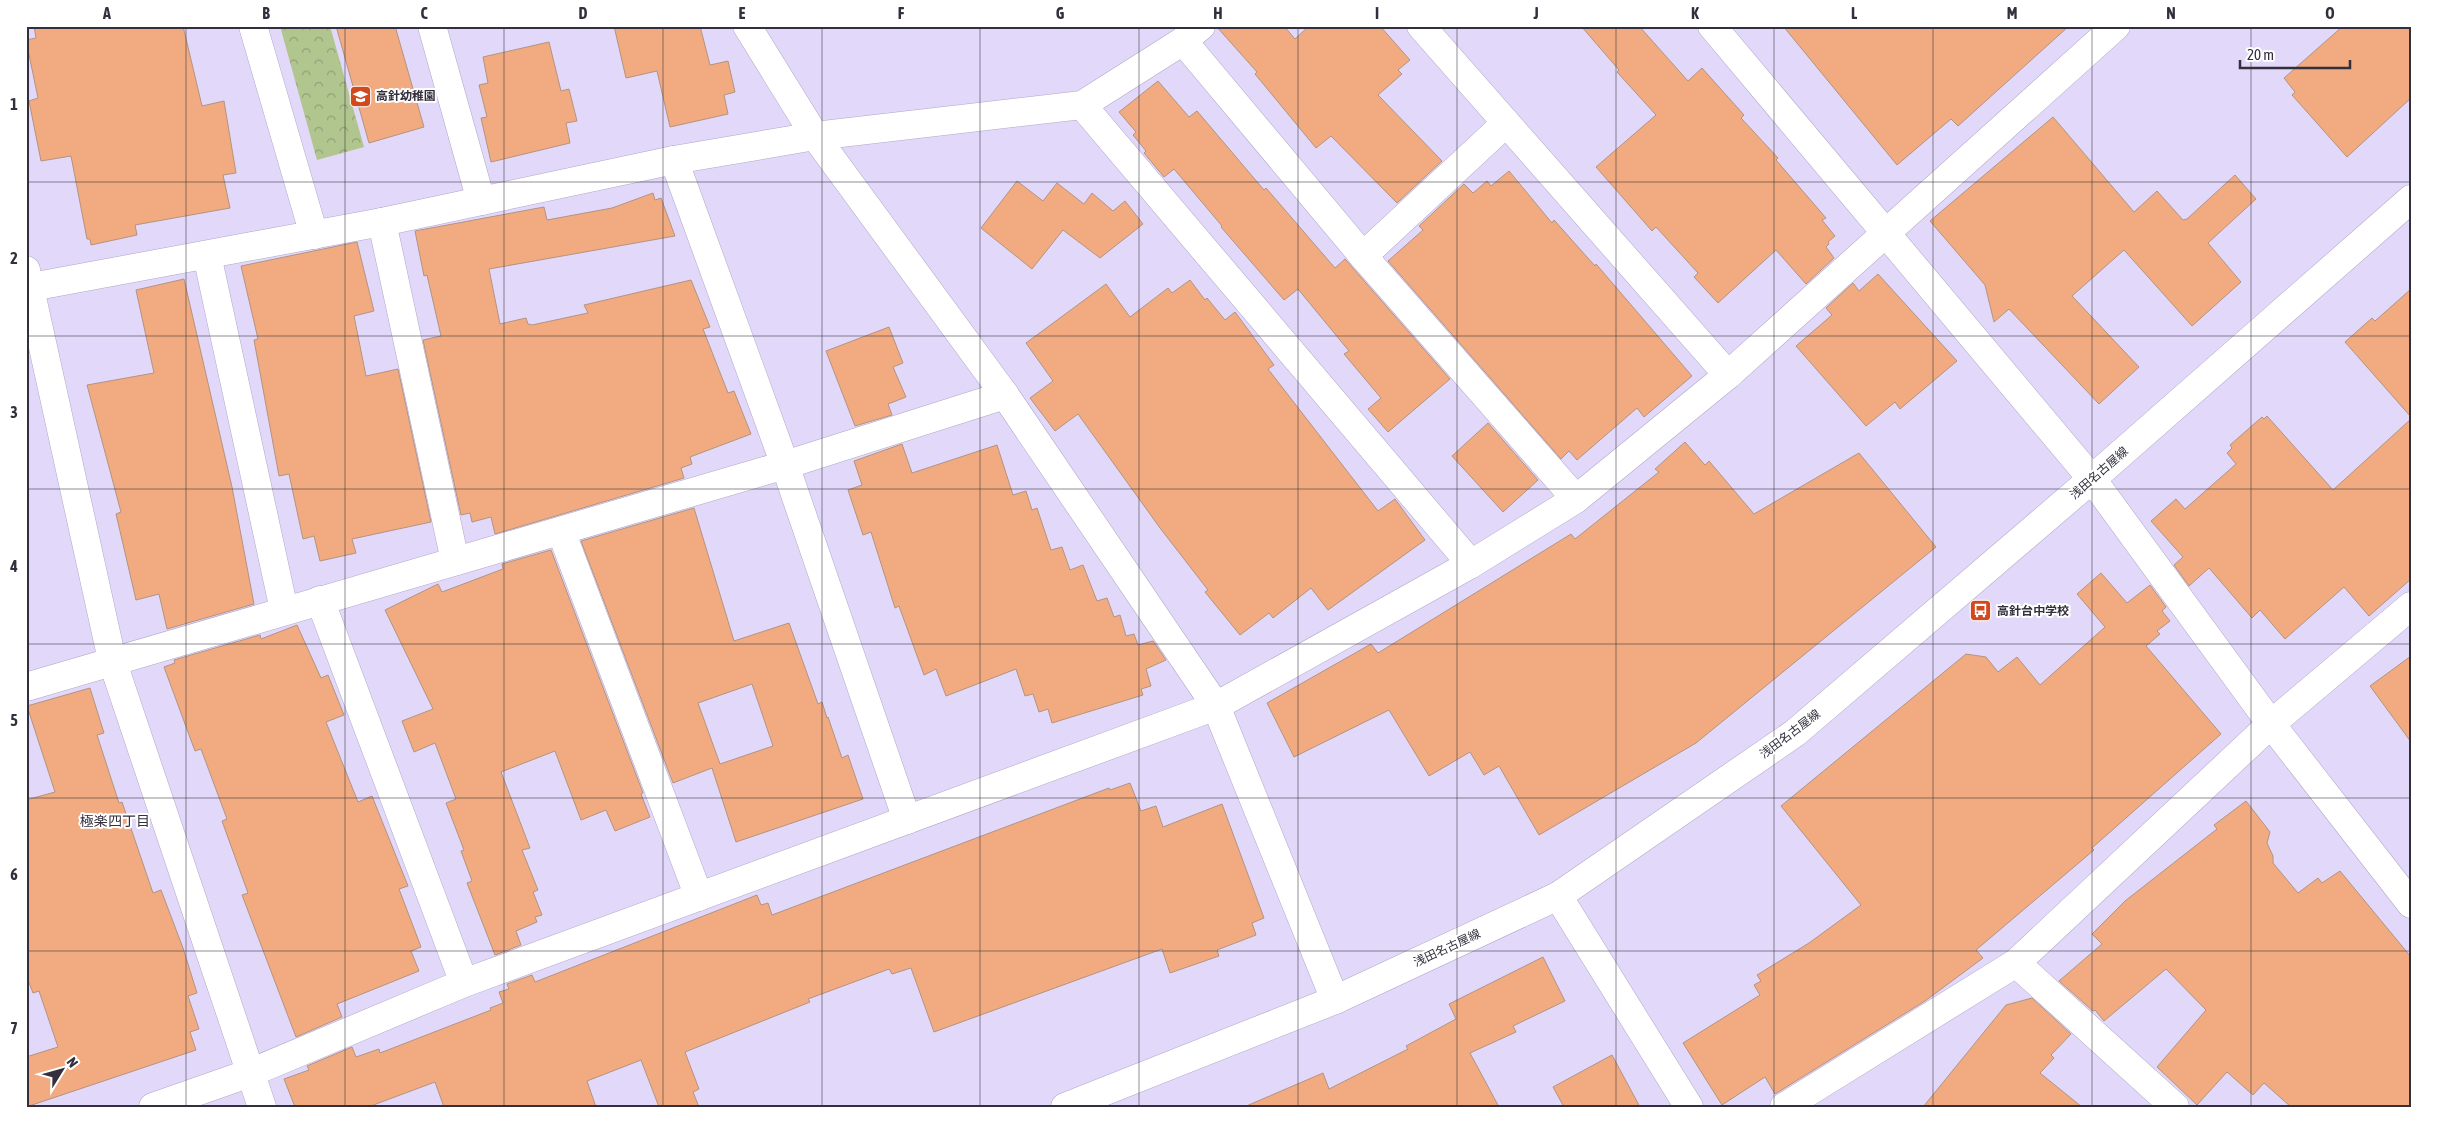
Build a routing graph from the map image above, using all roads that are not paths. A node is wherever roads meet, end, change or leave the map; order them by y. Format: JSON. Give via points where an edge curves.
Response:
{"nodes":[{"id":1,"x":253,"y":26,"type":"edge"},
{"id":2,"x":432,"y":26,"type":"edge"},
{"id":3,"x":747,"y":26,"type":"edge"},
{"id":4,"x":1421,"y":26,"type":"edge"},
{"id":5,"x":1712,"y":26,"type":"edge"},
{"id":6,"x":2116,"y":26,"type":"edge"},
{"id":7,"x":1192,"y":34,"type":"edge"},
{"id":8,"x":1082,"y":105,"type":"junction"},
{"id":9,"x":1506,"y":123,"type":"junction"},
{"id":10,"x":815,"y":136,"type":"junction"},
{"id":11,"x":674,"y":160,"type":"junction"},
{"id":12,"x":2411,"y":199,"type":"edge"},
{"id":13,"x":481,"y":201,"type":"junction"},
{"id":14,"x":382,"y":222,"type":"junction"},
{"id":15,"x":1884,"y":234,"type":"junction"},
{"id":16,"x":314,"y":235,"type":"junction"},
{"id":17,"x":207,"y":255,"type":"junction"},
{"id":18,"x":1363,"y":256,"type":"junction"},
{"id":19,"x":28,"y":282,"type":"edge"},
{"id":20,"x":1728,"y":375,"type":"junction"},
{"id":21,"x":1005,"y":395,"type":"junction"},
{"id":22,"x":785,"y":465,"type":"junction"},
{"id":23,"x":2092,"y":479,"type":"junction"},
{"id":24,"x":1576,"y":499,"type":"junction"},
{"id":25,"x":561,"y":531,"type":"junction"},
{"id":26,"x":455,"y":561,"type":"junction"},
{"id":27,"x":1471,"y":564,"type":"junction"},
{"id":28,"x":320,"y":600,"type":"junction"},
{"id":29,"x":2411,"y":606,"type":"edge"},
{"id":30,"x":284,"y":610,"type":"junction"},
{"id":31,"x":112,"y":660,"type":"junction"},
{"id":32,"x":26,"y":687,"type":"edge"},
{"id":33,"x":1216,"y":706,"type":"junction"},
{"id":34,"x":2271,"y":724,"type":"junction"},
{"id":35,"x":907,"y":820,"type":"junction"},
{"id":36,"x":1558,"y":896,"type":"junction"},
{"id":37,"x":699,"y":897,"type":"junction"},
{"id":38,"x":2411,"y":904,"type":"edge"},
{"id":39,"x":2016,"y":963,"type":"junction"},
{"id":40,"x":464,"y":982,"type":"junction"},
{"id":41,"x":1335,"y":1000,"type":"junction"},
{"id":42,"x":250,"y":1073,"type":"junction"},
{"id":43,"x":153,"y":1107,"type":"edge"},
{"id":44,"x":262,"y":1107,"type":"edge"},
{"id":45,"x":1065,"y":1107,"type":"edge"},
{"id":46,"x":1689,"y":1107,"type":"edge"},
{"id":47,"x":1784,"y":1107,"type":"edge"},
{"id":48,"x":2175,"y":1107,"type":"edge"}],
"edges":[{"from":1,"to":16,"type":"street"},
{"from":2,"to":13,"type":"street"},
{"from":3,"to":10,"type":"street"},
{"from":4,"to":9,"type":"street"},
{"from":5,"to":15,"type":"street"},
{"from":6,"to":15,"type":"street"},
{"from":7,"to":8,"type":"street"},
{"from":7,"to":18,"type":"street"},
{"from":8,"to":10,"type":"street"},
{"from":8,"to":27,"type":"street"},
{"from":9,"to":18,"type":"street"},
{"from":9,"to":20,"type":"street"},
{"from":10,"to":11,"type":"street"},
{"from":10,"to":21,"type":"street"},
{"from":11,"to":13,"type":"street"},
{"from":11,"to":22,"type":"street"},
{"from":12,"to":23,"type":"street","name":"浅田名古屋線"},
{"from":13,"to":14,"type":"street"},
{"from":14,"to":16,"type":"street"},
{"from":14,"to":26,"type":"street"},
{"from":15,"to":20,"type":"street"},
{"from":15,"to":23,"type":"street"},
{"from":16,"to":17,"type":"street"},
{"from":17,"to":19,"type":"street"},
{"from":17,"to":30,"type":"street"},
{"from":18,"to":24,"type":"street"},
{"from":19,"to":31,"type":"street"},
{"from":20,"to":24,"type":"street"},
{"from":21,"to":22,"type":"street"},
{"from":21,"to":33,"type":"street"},
{"from":22,"to":25,"type":"street"},
{"from":22,"to":35,"type":"street"},
{"from":23,"to":34,"type":"street"},
{"from":23,"to":36,"type":"street","name":"浅田名古屋線","via":[[1795,733]]},
{"from":24,"to":27,"type":"street"},
{"from":25,"to":26,"type":"street"},
{"from":25,"to":37,"type":"street"},
{"from":26,"to":28,"type":"street"},
{"from":27,"to":33,"type":"street"},
{"from":28,"to":30,"type":"street"},
{"from":28,"to":40,"type":"street"},
{"from":29,"to":34,"type":"street"},
{"from":30,"to":31,"type":"street"},
{"from":31,"to":32,"type":"street"},
{"from":31,"to":42,"type":"street"},
{"from":33,"to":35,"type":"street"},
{"from":33,"to":41,"type":"street"},
{"from":34,"to":38,"type":"street"},
{"from":34,"to":39,"type":"street"},
{"from":35,"to":37,"type":"street"},
{"from":36,"to":41,"type":"street","name":"浅田名古屋線"},
{"from":36,"to":46,"type":"street"},
{"from":37,"to":40,"type":"street"},
{"from":39,"to":47,"type":"street"},
{"from":39,"to":48,"type":"street"},
{"from":40,"to":42,"type":"street"},
{"from":41,"to":45,"type":"street","name":"浅田名古屋線"},
{"from":42,"to":43,"type":"street"},
{"from":42,"to":44,"type":"street"}]}
